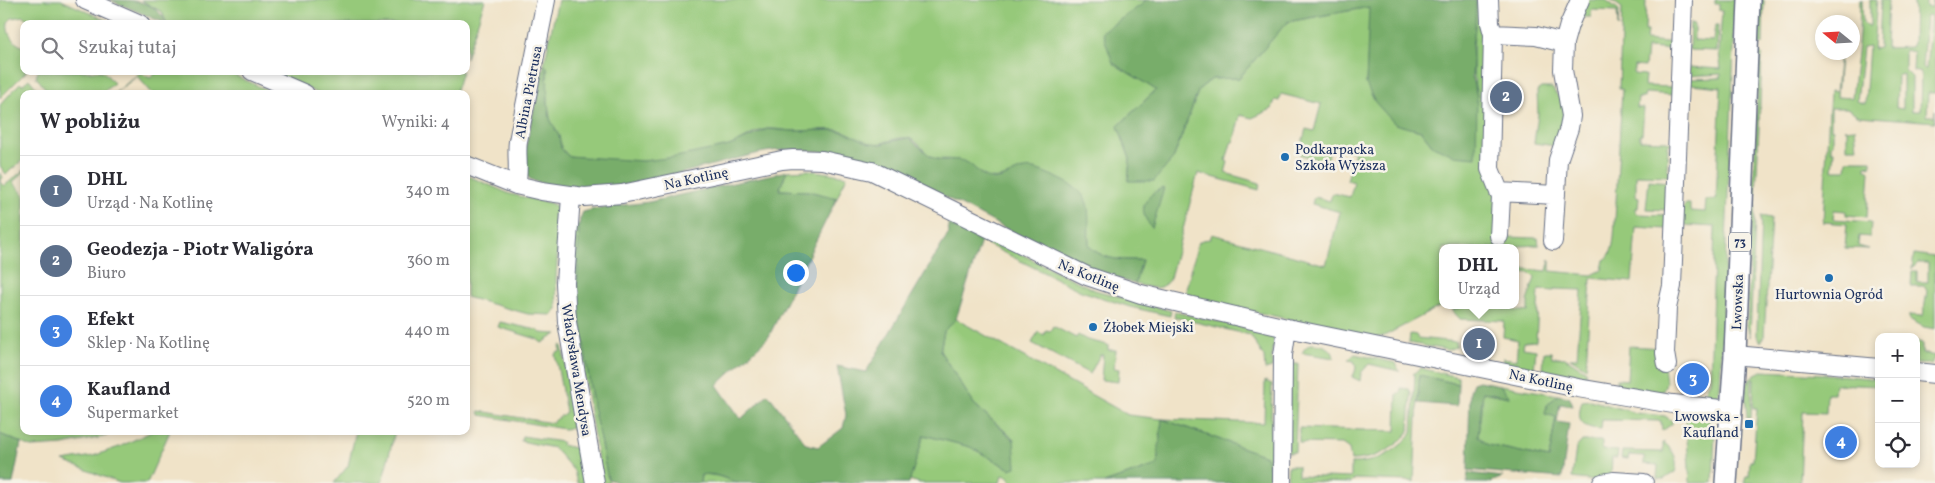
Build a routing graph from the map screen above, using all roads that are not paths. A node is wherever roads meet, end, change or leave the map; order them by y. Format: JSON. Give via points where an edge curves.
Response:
{"nodes":[{"id":1,"x":85,"y":0,"type":"edge"},
{"id":2,"x":546,"y":0,"type":"edge"},
{"id":3,"x":1489,"y":0,"type":"edge"},
{"id":4,"x":1580,"y":0,"type":"edge"},
{"id":5,"x":1683,"y":0,"type":"edge"},
{"id":6,"x":1749,"y":0,"type":"edge"},
{"id":7,"x":131,"y":20,"type":"edge"},
{"id":8,"x":1493,"y":34,"type":"junction"},
{"id":9,"x":1564,"y":43,"type":"junction"},
{"id":10,"x":261,"y":75,"type":"edge"},
{"id":11,"x":296,"y":90,"type":"edge"},
{"id":12,"x":470,"y":167,"type":"edge"},
{"id":13,"x":516,"y":185,"type":"junction"},
{"id":14,"x":1499,"y":192,"type":"junction"},
{"id":15,"x":1556,"y":195,"type":"junction"},
{"id":16,"x":571,"y":196,"type":"junction"},
{"id":17,"x":1499,"y":236,"type":"dead end"},
{"id":18,"x":1553,"y":241,"type":"dead end"},
{"id":19,"x":1287,"y":328,"type":"junction"},
{"id":20,"x":1735,"y":355,"type":"junction"},
{"id":21,"x":1667,"y":366,"type":"dead end"},
{"id":22,"x":1875,"y":368,"type":"edge"},
{"id":23,"x":1920,"y":372,"type":"edge"},
{"id":24,"x":1935,"y":374,"type":"edge"},
{"id":25,"x":1731,"y":410,"type":"junction"},
{"id":26,"x":595,"y":483,"type":"edge"},
{"id":27,"x":1282,"y":483,"type":"edge"},
{"id":28,"x":1602,"y":483,"type":"edge"},
{"id":29,"x":1644,"y":483,"type":"edge"},
{"id":30,"x":1726,"y":483,"type":"edge"}],
"edges":[{"from":1,"to":7,"type":"street"},
{"from":2,"to":13,"type":"street","name":"Albina Pietrusa","via":[[518,141]]},
{"from":3,"to":8,"type":"street"},
{"from":4,"to":9,"type":"street"},
{"from":5,"to":21,"type":"street","via":[[1672,286],[1667,308]]},
{"from":6,"to":20,"type":"main road","name":"Lwowska","number":"73"},
{"from":8,"to":9,"type":"street","via":[[1536,36]]},
{"from":8,"to":14,"type":"street","via":[[1490,169]]},
{"from":9,"to":15,"type":"street","via":[[1563,70],[1571,116],[1558,160]]},
{"from":10,"to":11,"type":"street"},
{"from":12,"to":13,"type":"street","name":"Na Kotlinę"},
{"from":13,"to":16,"type":"street","name":"Na Kotlinę"},
{"from":14,"to":15,"type":"street"},
{"from":14,"to":17,"type":"street"},
{"from":15,"to":18,"type":"street"},
{"from":16,"to":19,"type":"street","name":"Na Kotlinę","via":[[622,194],[793,159],[833,161],[884,176],[1102,282]]},
{"from":16,"to":26,"type":"street","name":"Władysława Mendysa","via":[[565,274],[567,322]]},
{"from":19,"to":25,"type":"street","name":"Na Kotlinę","via":[[1578,388]]},
{"from":19,"to":27,"type":"street"},
{"from":20,"to":22,"type":"street"},
{"from":20,"to":25,"type":"main road","name":"Lwowska","number":"73"},
{"from":23,"to":24,"type":"street"},
{"from":25,"to":30,"type":"main road","name":"Lwowska","number":"73"},
{"from":28,"to":29,"type":"street"}]}
